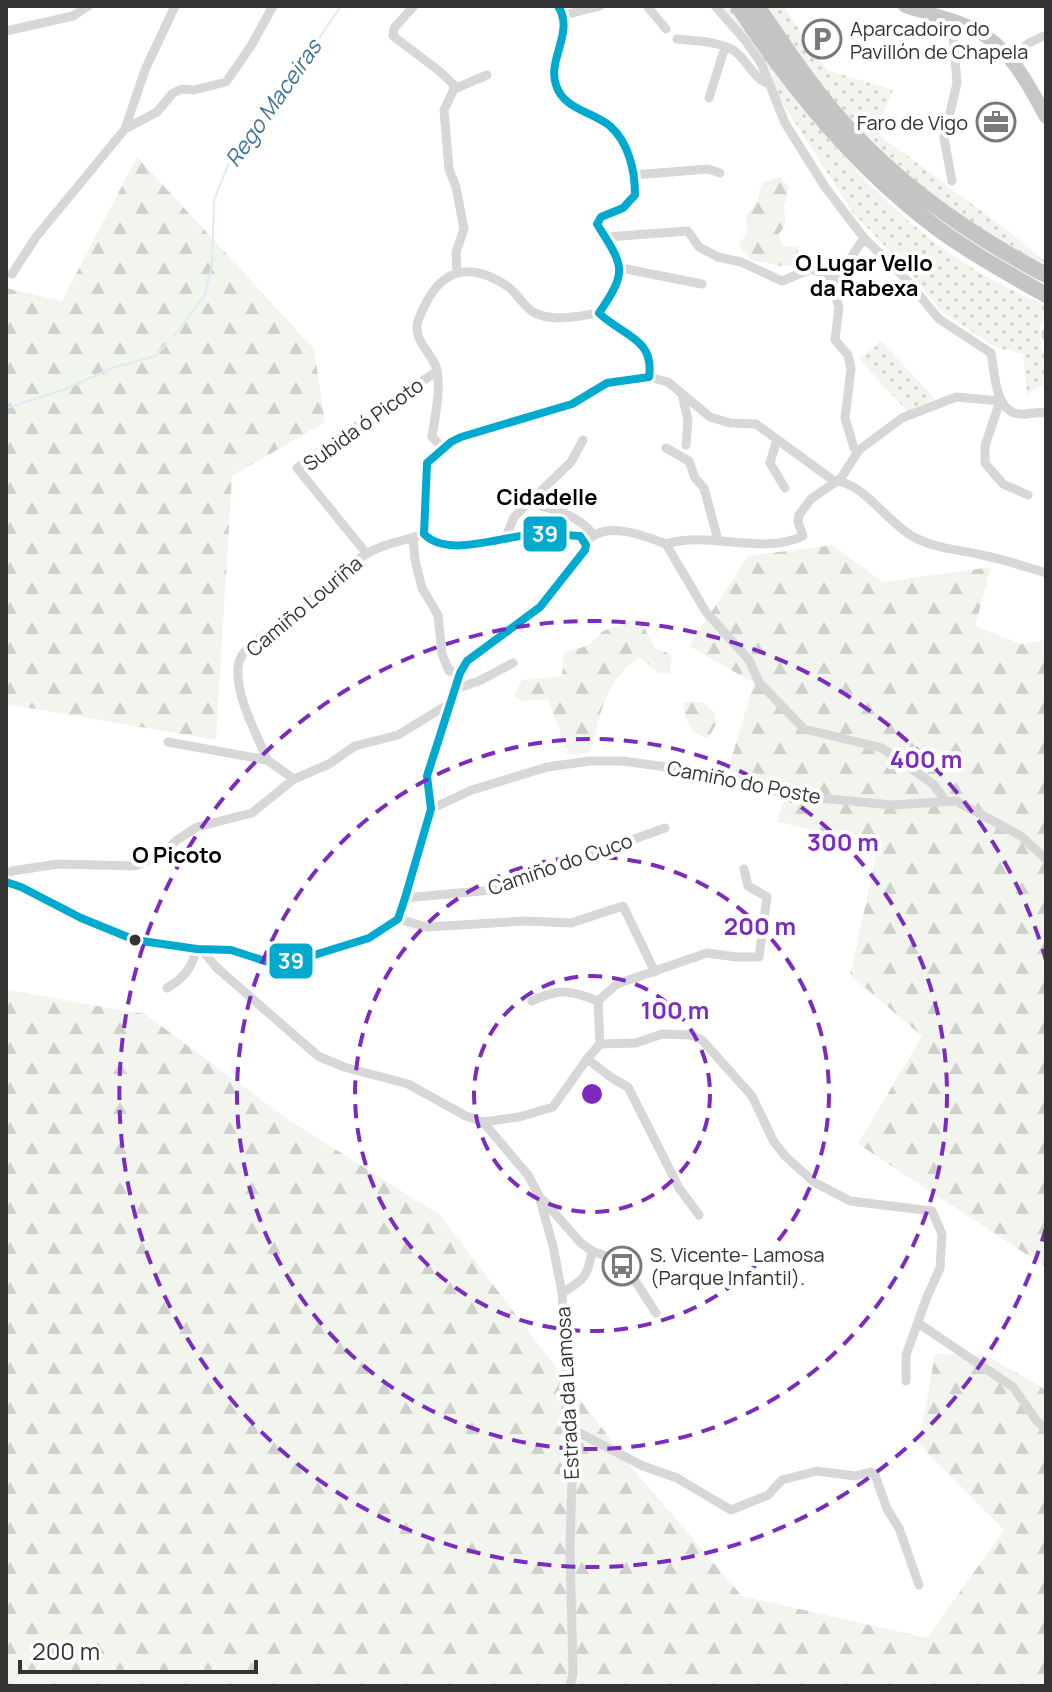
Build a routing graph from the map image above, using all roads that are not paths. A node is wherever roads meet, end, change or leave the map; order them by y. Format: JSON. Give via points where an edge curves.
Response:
{"nodes":[{"id":1,"x":88,"y":6,"type":"edge"},
{"id":2,"x":175,"y":6,"type":"edge"},
{"id":3,"x":273,"y":6,"type":"edge"},
{"id":4,"x":414,"y":6,"type":"edge"},
{"id":5,"x":600,"y":6,"type":"edge"},
{"id":6,"x":647,"y":6,"type":"edge"},
{"id":7,"x":715,"y":6,"type":"edge"},
{"id":8,"x":738,"y":6,"type":"edge"},
{"id":9,"x":757,"y":6,"type":"edge"},
{"id":10,"x":905,"y":6,"type":"edge"},
{"id":11,"x":561,"y":10,"type":"edge"},
{"id":12,"x":952,"y":22,"type":"junction"},
{"id":13,"x":666,"y":29,"type":"dead end"},
{"id":14,"x":6,"y":31,"type":"edge"},
{"id":15,"x":1046,"y":35,"type":"edge"},
{"id":16,"x":677,"y":39,"type":"dead end"},
{"id":17,"x":725,"y":47,"type":"junction"},
{"id":18,"x":1010,"y":58,"type":"junction"},
{"id":19,"x":487,"y":75,"type":"dead end"},
{"id":20,"x":770,"y":84,"type":"junction"},
{"id":21,"x":454,"y":89,"type":"junction"},
{"id":22,"x":709,"y":98,"type":"dead end"},
{"id":23,"x":1046,"y":117,"type":"edge"},
{"id":24,"x":125,"y":129,"type":"junction"},
{"id":25,"x":720,"y":173,"type":"dead end"},
{"id":26,"x":634,"y":175,"type":"junction"},
{"id":27,"x":952,"y":181,"type":"dead end"},
{"id":28,"x":606,"y":237,"type":"junction"},
{"id":29,"x":864,"y":238,"type":"junction"},
{"id":30,"x":621,"y":268,"type":"junction"},
{"id":31,"x":457,"y":272,"type":"junction"},
{"id":32,"x":12,"y":274,"type":"dead end"},
{"id":33,"x":1046,"y":275,"type":"edge"},
{"id":34,"x":836,"y":280,"type":"junction"},
{"id":35,"x":702,"y":284,"type":"dead end"},
{"id":36,"x":1046,"y":295,"type":"edge"},
{"id":37,"x":599,"y":313,"type":"junction"},
{"id":38,"x":437,"y":371,"type":"junction"},
{"id":39,"x":649,"y":377,"type":"junction"},
{"id":40,"x":681,"y":393,"type":"junction"},
{"id":41,"x":1000,"y":401,"type":"junction"},
{"id":42,"x":1046,"y":413,"type":"edge"},
{"id":43,"x":777,"y":439,"type":"junction"},
{"id":44,"x":583,"y":440,"type":"dead end"},
{"id":45,"x":686,"y":445,"type":"dead end"},
{"id":46,"x":666,"y":448,"type":"dead end"},
{"id":47,"x":854,"y":448,"type":"dead end"},
{"id":48,"x":444,"y":449,"type":"junction"},
{"id":49,"x":834,"y":481,"type":"junction"},
{"id":50,"x":785,"y":488,"type":"dead end"},
{"id":51,"x":1028,"y":495,"type":"dead end"},
{"id":52,"x":529,"y":502,"type":"junction"},
{"id":53,"x":418,"y":536,"type":"junction"},
{"id":54,"x":589,"y":538,"type":"junction"},
{"id":55,"x":505,"y":539,"type":"junction"},
{"id":56,"x":718,"y":540,"type":"junction"},
{"id":57,"x":666,"y":544,"type":"junction"},
{"id":58,"x":367,"y":554,"type":"junction"},
{"id":59,"x":1046,"y":573,"type":"edge"},
{"id":60,"x":513,"y":663,"type":"dead end"},
{"id":61,"x":460,"y":673,"type":"junction"},
{"id":62,"x":455,"y":689,"type":"junction"},
{"id":63,"x":452,"y":702,"type":"junction"},
{"id":64,"x":168,"y":742,"type":"dead end"},
{"id":65,"x":267,"y":760,"type":"junction"},
{"id":66,"x":294,"y":779,"type":"junction"},
{"id":67,"x":945,"y":800,"type":"junction"},
{"id":68,"x":431,"y":809,"type":"junction"},
{"id":69,"x":665,"y":828,"type":"dead end"},
{"id":70,"x":1046,"y":859,"type":"edge"},
{"id":71,"x":744,"y":869,"type":"dead end"},
{"id":72,"x":6,"y":875,"type":"edge"},
{"id":73,"x":6,"y":882,"type":"edge"},
{"id":74,"x":405,"y":898,"type":"junction"},
{"id":75,"x":398,"y":919,"type":"junction"},
{"id":76,"x":200,"y":949,"type":"junction"},
{"id":77,"x":655,"y":972,"type":"junction"},
{"id":78,"x":167,"y":988,"type":"dead end"},
{"id":79,"x":532,"y":1001,"type":"dead end"},
{"id":80,"x":598,"y":1001,"type":"junction"},
{"id":81,"x":600,"y":1044,"type":"junction"},
{"id":82,"x":587,"y":1059,"type":"junction"},
{"id":83,"x":483,"y":1122,"type":"junction"},
{"id":84,"x":539,"y":1196,"type":"junction"},
{"id":85,"x":699,"y":1215,"type":"dead end"},
{"id":86,"x":592,"y":1251,"type":"junction"},
{"id":87,"x":562,"y":1293,"type":"junction"},
{"id":88,"x":656,"y":1313,"type":"dead end"},
{"id":89,"x":918,"y":1323,"type":"junction"},
{"id":90,"x":906,"y":1381,"type":"dead end"},
{"id":91,"x":566,"y":1426,"type":"junction"},
{"id":92,"x":1046,"y":1429,"type":"edge"},
{"id":93,"x":919,"y":1585,"type":"dead end"},
{"id":94,"x":570,"y":1686,"type":"edge"}],
"edges":[{"from":1,"to":14,"type":"street","via":[[73,16]]},
{"from":2,"to":24,"type":"street"},
{"from":3,"to":24,"type":"street","via":[[226,82],[173,93],[157,112]]},
{"from":4,"to":21,"type":"street","via":[[393,36],[445,75]]},
{"from":5,"to":11,"type":"street"},
{"from":6,"to":13,"type":"street"},
{"from":7,"to":20,"type":"street","via":[[761,63]]},
{"from":8,"to":36,"type":"highway","via":[[813,112],[880,181],[938,228]]},
{"from":9,"to":33,"type":"highway","via":[[812,86],[886,166],[953,219]]},
{"from":10,"to":12,"type":"highway"},
{"from":11,"to":26,"type":"street","via":[[565,26],[555,84],[562,97],[610,126],[626,147]]},
{"from":12,"to":18,"type":"highway","via":[[975,30]]},
{"from":12,"to":27,"type":"street","via":[[957,83],[944,138]]},
{"from":15,"to":18,"type":"street"},
{"from":16,"to":17,"type":"street"},
{"from":17,"to":20,"type":"street"},
{"from":17,"to":22,"type":"street"},
{"from":18,"to":23,"type":"highway"},
{"from":19,"to":21,"type":"street"},
{"from":20,"to":29,"type":"street","via":[[785,123]]},
{"from":21,"to":31,"type":"street","via":[[444,110],[449,169],[464,229],[456,252]]},
{"from":24,"to":32,"type":"street"},
{"from":25,"to":26,"type":"street","via":[[708,169]]},
{"from":26,"to":28,"type":"street","via":[[635,195],[597,224]]},
{"from":28,"to":30,"type":"street"},
{"from":28,"to":34,"type":"street","via":[[688,231],[699,247],[782,281],[811,269]]},
{"from":29,"to":34,"type":"street"},
{"from":29,"to":41,"type":"street","via":[[939,319],[991,353]]},
{"from":30,"to":35,"type":"street"},
{"from":30,"to":37,"type":"street","via":[[617,287]]},
{"from":31,"to":37,"type":"street","via":[[494,278],[533,312],[571,318]]},
{"from":31,"to":38,"type":"street","via":[[433,289],[419,317],[420,341]]},
{"from":34,"to":47,"type":"street","via":[[835,340],[848,355],[851,369],[845,418]]},
{"from":37,"to":39,"type":"street","via":[[646,349]]},
{"from":38,"to":48,"type":"street","via":[[432,437]]},
{"from":38,"to":58,"type":"street","name":"Subida ó Picoto","via":[[297,468]]},
{"from":39,"to":40,"type":"street","via":[[668,382]]},
{"from":39,"to":48,"type":"street","via":[[607,383],[572,404],[461,437]]},
{"from":40,"to":43,"type":"street","via":[[710,417],[756,424]]},
{"from":40,"to":45,"type":"street","via":[[688,420]]},
{"from":41,"to":42,"type":"street","via":[[1019,414]]},
{"from":41,"to":49,"type":"street","via":[[956,397],[902,418],[859,450],[846,473]]},
{"from":41,"to":51,"type":"street","via":[[985,463],[1003,484]]},
{"from":43,"to":49,"type":"street"},
{"from":43,"to":50,"type":"street","via":[[770,463]]},
{"from":44,"to":52,"type":"street","via":[[571,462]]},
{"from":46,"to":56,"type":"street","via":[[689,461],[704,488]]},
{"from":48,"to":53,"type":"street","via":[[427,463]]},
{"from":49,"to":56,"type":"street","via":[[799,515],[803,536],[778,543]]},
{"from":49,"to":59,"type":"street","via":[[871,501],[913,537]]},
{"from":52,"to":54,"type":"street","via":[[569,514],[584,523]]},
{"from":52,"to":55,"type":"street","via":[[514,517]]},
{"from":53,"to":55,"type":"street","via":[[454,545]]},
{"from":53,"to":58,"type":"street","name":"Camiño Louriña"},
{"from":53,"to":61,"type":"street","via":[[415,560],[422,588],[438,615],[442,654],[449,671]]},
{"from":54,"to":55,"type":"street","via":[[534,534]]},
{"from":54,"to":57,"type":"street","via":[[630,531]]},
{"from":54,"to":61,"type":"street","via":[[540,607],[467,661]]},
{"from":56,"to":57,"type":"street"},
{"from":57,"to":67,"type":"street","via":[[706,612],[749,660],[759,682],[804,729],[882,748],[933,784]]},
{"from":58,"to":65,"type":"street","name":"Camiño Louriña","via":[[265,633],[238,664],[244,706]]},
{"from":60,"to":62,"type":"street"},
{"from":61,"to":62,"type":"street"},
{"from":62,"to":63,"type":"street"},
{"from":63,"to":66,"type":"street","via":[[398,735],[355,746]]},
{"from":63,"to":68,"type":"street","via":[[427,776]]},
{"from":64,"to":65,"type":"street"},
{"from":65,"to":66,"type":"street"},
{"from":66,"to":72,"type":"street","via":[[252,813],[197,827],[162,854],[135,866],[58,864]]},
{"from":67,"to":68,"type":"street","name":"Camiño do Poste","via":[[892,805],[789,795],[717,774],[590,761],[547,767]]},
{"from":67,"to":70,"type":"street","name":"Camiño do Poste","via":[[1021,836]]},
{"from":68,"to":74,"type":"street"},
{"from":69,"to":74,"type":"street","name":"Camiño do Cuco","via":[[492,890]]},
{"from":71,"to":77,"type":"street","via":[[748,886],[767,897],[759,957],[707,953]]},
{"from":73,"to":76,"type":"street","via":[[135,940]]},
{"from":74,"to":75,"type":"street"},
{"from":75,"to":76,"type":"street","via":[[369,938],[295,961],[268,962],[231,950]]},
{"from":75,"to":77,"type":"street","via":[[427,927],[571,923],[623,906]]},
{"from":76,"to":78,"type":"street","via":[[182,979]]},
{"from":76,"to":83,"type":"street","via":[[318,1056],[408,1084]]},
{"from":77,"to":80,"type":"street","via":[[617,984]]},
{"from":79,"to":80,"type":"street","via":[[562,991]]},
{"from":80,"to":81,"type":"street"},
{"from":81,"to":82,"type":"street"},
{"from":81,"to":89,"type":"street","via":[[636,1043],[662,1034],[702,1040],[752,1096],[779,1149],[814,1182],[850,1201],[932,1211],[942,1234],[940,1268]]},
{"from":82,"to":83,"type":"street","via":[[553,1107]]},
{"from":82,"to":85,"type":"street","via":[[628,1087],[679,1188]]},
{"from":83,"to":84,"type":"street","name":"Estrada da Lamosa"},
{"from":84,"to":86,"type":"street"},
{"from":84,"to":87,"type":"street","name":"Estrada da Lamosa"},
{"from":86,"to":87,"type":"street","via":[[589,1270]]},
{"from":86,"to":88,"type":"street","via":[[623,1262]]},
{"from":87,"to":91,"type":"street","name":"Estrada da Lamosa"},
{"from":89,"to":90,"type":"street","via":[[906,1355]]},
{"from":89,"to":92,"type":"street","via":[[1013,1387]]},
{"from":91,"to":93,"type":"street","via":[[677,1478],[731,1510],[768,1495],[782,1480],[817,1471],[855,1476],[871,1472]]},
{"from":91,"to":94,"type":"street","name":"Estrada da Lamosa","via":[[572,1480]]}]}
